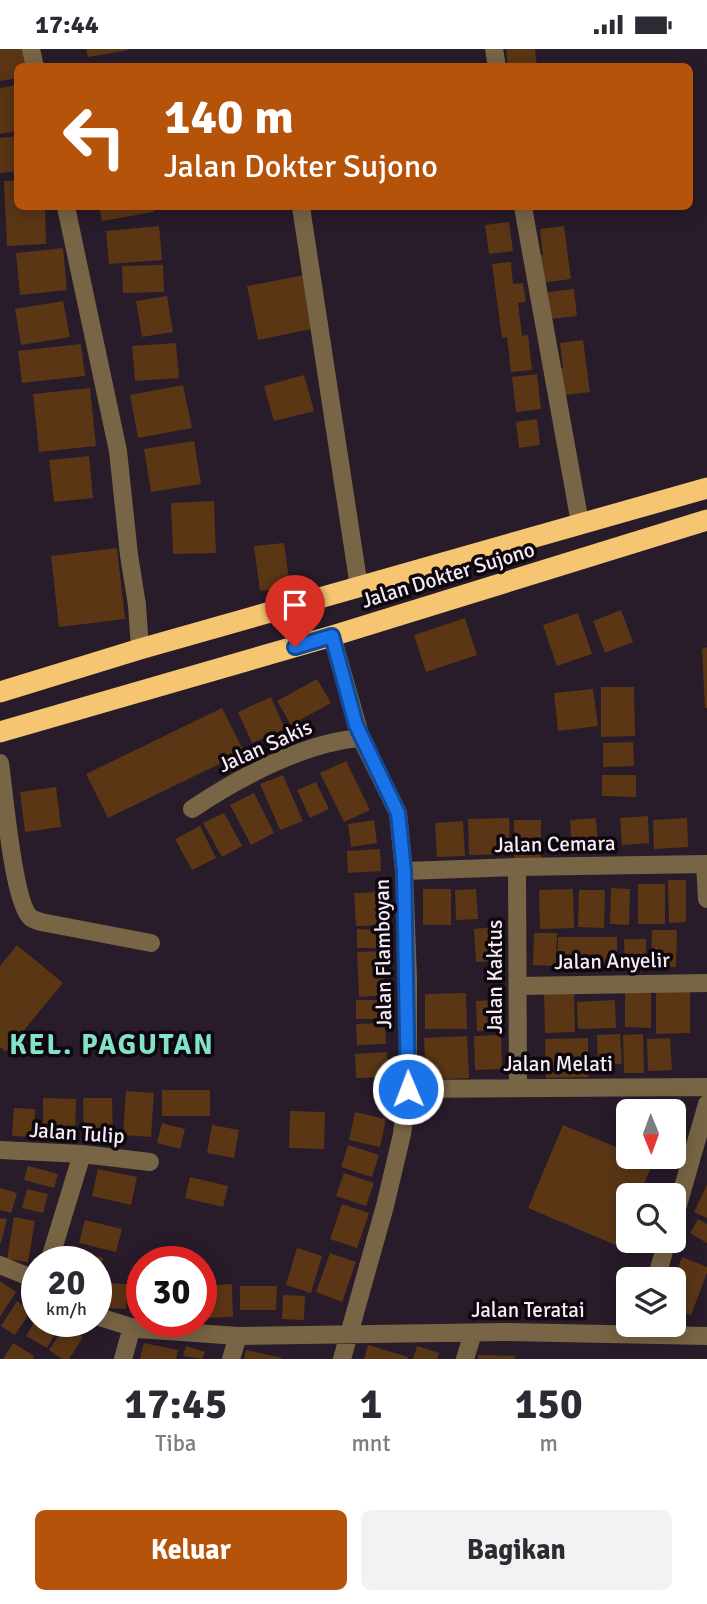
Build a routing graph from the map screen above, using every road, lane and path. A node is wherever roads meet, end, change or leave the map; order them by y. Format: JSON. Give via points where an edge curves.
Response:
{"nodes":[{"id":1,"x":67,"y":210,"type":"edge"},
{"id":2,"x":301,"y":210,"type":"edge"},
{"id":3,"x":524,"y":210,"type":"edge"},
{"id":4,"x":701,"y":490,"type":"edge"},
{"id":5,"x":705,"y":521,"type":"edge"},
{"id":6,"x":580,"y":523,"type":"junction"},
{"id":7,"x":359,"y":587,"type":"junction"},
{"id":8,"x":332,"y":636,"type":"junction"},
{"id":9,"x":140,"y":649,"type":"junction"},
{"id":10,"x":0,"y":692,"type":"edge"},
{"id":11,"x":0,"y":732,"type":"edge"},
{"id":12,"x":361,"y":738,"type":"junction"},
{"id":13,"x":0,"y":763,"type":"edge"},
{"id":14,"x":192,"y":809,"type":"dead end"},
{"id":15,"x":706,"y":864,"type":"edge"},
{"id":16,"x":517,"y":867,"type":"junction"},
{"id":17,"x":404,"y":871,"type":"junction"},
{"id":18,"x":707,"y":899,"type":"edge"},
{"id":19,"x":151,"y":943,"type":"dead end"},
{"id":20,"x":707,"y":983,"type":"edge"},
{"id":21,"x":518,"y":986,"type":"junction"},
{"id":22,"x":518,"y":1087,"type":"junction"},
{"id":23,"x":707,"y":1087,"type":"edge"},
{"id":24,"x":408,"y":1089,"type":"junction"},
{"id":25,"x":707,"y":1104,"type":"edge"},
{"id":26,"x":0,"y":1150,"type":"edge"},
{"id":27,"x":82,"y":1154,"type":"junction"},
{"id":28,"x":150,"y":1162,"type":"dead end"},
{"id":29,"x":684,"y":1183,"type":"edge"},
{"id":30,"x":54,"y":1246,"type":"edge"},
{"id":31,"x":0,"y":1265,"type":"edge"},
{"id":32,"x":21,"y":1274,"type":"edge"},
{"id":33,"x":616,"y":1330,"type":"edge"},
{"id":34,"x":473,"y":1333,"type":"junction"},
{"id":35,"x":217,"y":1334,"type":"edge"},
{"id":36,"x":686,"y":1334,"type":"edge"},
{"id":37,"x":238,"y":1336,"type":"junction"},
{"id":38,"x":348,"y":1336,"type":"junction"},
{"id":39,"x":707,"y":1336,"type":"edge"},
{"id":40,"x":129,"y":1337,"type":"edge"},
{"id":41,"x":123,"y":1359,"type":"edge"},
{"id":42,"x":231,"y":1359,"type":"edge"},
{"id":43,"x":342,"y":1359,"type":"edge"},
{"id":44,"x":465,"y":1359,"type":"edge"}],
"edges":[{"from":1,"to":9,"type":"street","via":[[118,451]]},
{"from":2,"to":7,"type":"street"},
{"from":3,"to":6,"type":"street"},
{"from":4,"to":5,"type":"highway"},
{"from":4,"to":6,"type":"highway"},
{"from":5,"to":8,"type":"highway","name":"Jalan Dokter Sujono"},
{"from":6,"to":7,"type":"highway"},
{"from":7,"to":9,"type":"highway"},
{"from":8,"to":11,"type":"highway","name":"Jalan Dokter Sujono"},
{"from":8,"to":12,"type":"street","name":"Jalan Flamboyan"},
{"from":9,"to":10,"type":"highway"},
{"from":12,"to":14,"type":"street","name":"Jalan Sakis","via":[[339,740],[252,773]]},
{"from":12,"to":17,"type":"street","name":"Jalan Flamboyan","via":[[398,813]]},
{"from":13,"to":19,"type":"street","via":[[14,868],[30,917]]},
{"from":15,"to":16,"type":"street","name":"Jalan Cemara"},
{"from":15,"to":18,"type":"street"},
{"from":16,"to":17,"type":"street","name":"Jalan Cemara"},
{"from":16,"to":21,"type":"street","name":"Jalan Kaktus"},
{"from":17,"to":24,"type":"street","name":"Jalan Flamboyan"},
{"from":20,"to":21,"type":"street","name":"Jalan Anyelir"},
{"from":21,"to":22,"type":"street","name":"Jalan Kaktus"},
{"from":22,"to":23,"type":"street","name":"Jalan Melati"},
{"from":22,"to":24,"type":"street","name":"Jalan Melati"},
{"from":24,"to":38,"type":"street","name":"Jalan Flamboyan","via":[[385,1206]]},
{"from":25,"to":29,"type":"street"},
{"from":26,"to":27,"type":"street","name":"Jalan Tulip"},
{"from":27,"to":28,"type":"street","name":"Jalan Tulip"},
{"from":27,"to":30,"type":"street"},
{"from":31,"to":32,"type":"street"},
{"from":33,"to":34,"type":"street","name":"Jalan Teratai"},
{"from":34,"to":38,"type":"street","name":"Jalan Teratai"},
{"from":34,"to":44,"type":"street"},
{"from":35,"to":37,"type":"street","name":"Jalan Teratai"},
{"from":36,"to":39,"type":"street","name":"Jalan Teratai"},
{"from":37,"to":38,"type":"street","name":"Jalan Teratai"},
{"from":37,"to":42,"type":"street"},
{"from":38,"to":43,"type":"street","name":"Jalan Flamboyan"},
{"from":40,"to":41,"type":"street"}]}
